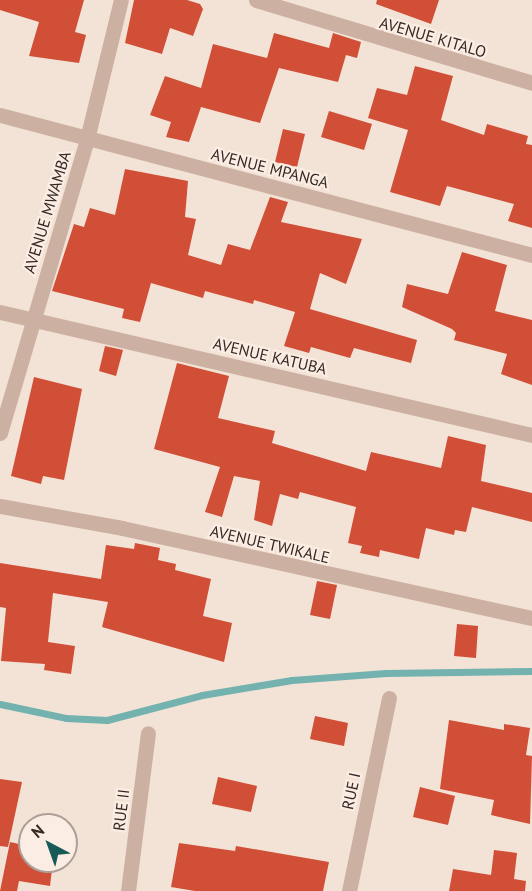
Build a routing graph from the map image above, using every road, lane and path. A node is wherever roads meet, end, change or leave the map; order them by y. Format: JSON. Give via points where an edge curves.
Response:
{"nodes":[{"id":1,"x":121,"y":0,"type":"edge"},
{"id":2,"x":256,"y":0,"type":"edge"},
{"id":3,"x":532,"y":83,"type":"edge"},
{"id":4,"x":0,"y":115,"type":"edge"},
{"id":5,"x":87,"y":139,"type":"junction"},
{"id":6,"x":532,"y":255,"type":"edge"},
{"id":7,"x":0,"y":312,"type":"edge"},
{"id":8,"x":34,"y":320,"type":"junction"},
{"id":9,"x":0,"y":433,"type":"edge"},
{"id":10,"x":532,"y":435,"type":"edge"},
{"id":11,"x":0,"y":506,"type":"edge"},
{"id":12,"x":532,"y":618,"type":"edge"},
{"id":13,"x":388,"y":698,"type":"dead end"},
{"id":14,"x":148,"y":733,"type":"dead end"},
{"id":15,"x":128,"y":891,"type":"edge"},
{"id":16,"x":349,"y":891,"type":"edge"}],
"edges":[{"from":1,"to":5,"type":"street","name":"AVENUE MWAMBA"},
{"from":2,"to":3,"type":"street","name":"AVENUE KITALO"},
{"from":4,"to":5,"type":"street","name":"AVENUE MPANGA"},
{"from":5,"to":6,"type":"street","name":"AVENUE MPANGA"},
{"from":5,"to":8,"type":"street","name":"AVENUE MWAMBA"},
{"from":7,"to":8,"type":"street","name":"AVENUE KATUBA"},
{"from":8,"to":9,"type":"street","name":"AVENUE MWAMBA"},
{"from":8,"to":10,"type":"street","name":"AVENUE KATUBA"},
{"from":11,"to":12,"type":"street","name":"AVENUE TWIKALE","via":[[122,528]]},
{"from":13,"to":16,"type":"street","name":"RUE I"},
{"from":14,"to":15,"type":"street","name":"RUE II"}]}
